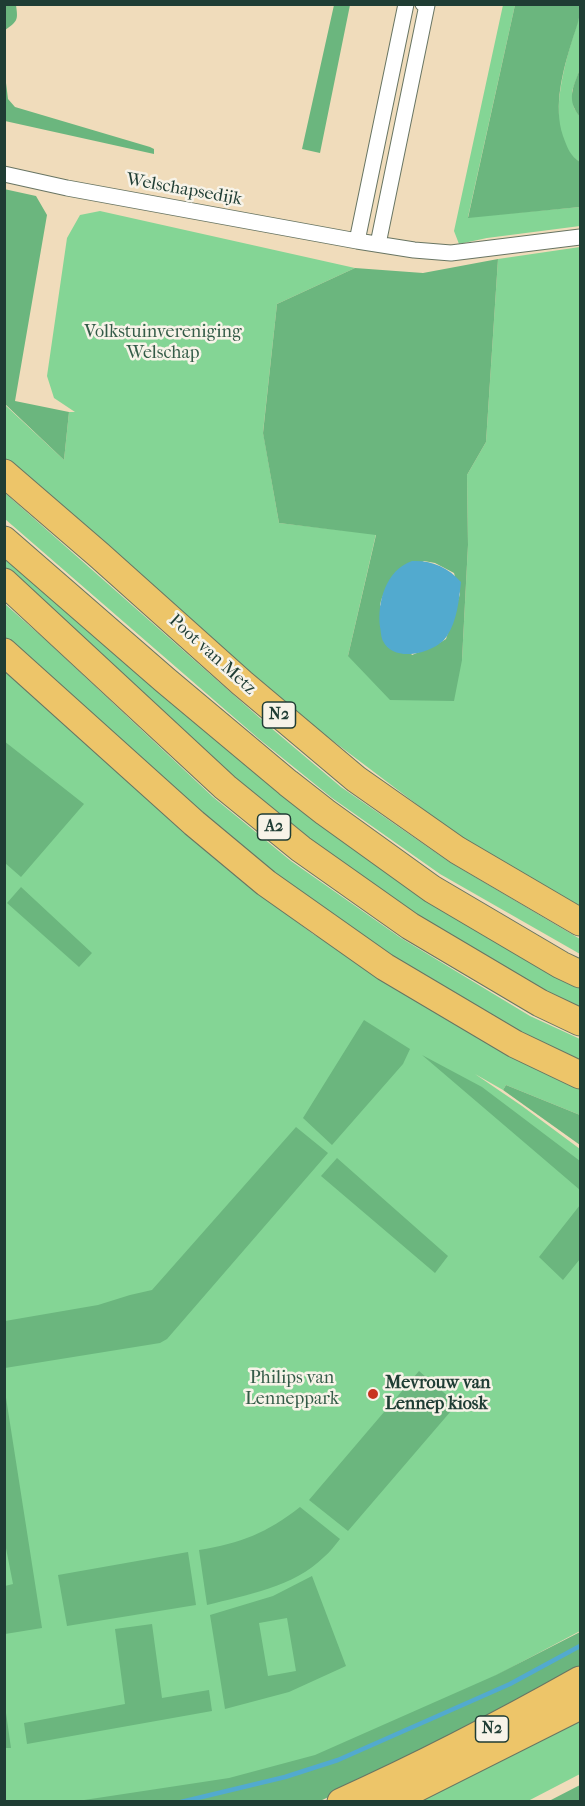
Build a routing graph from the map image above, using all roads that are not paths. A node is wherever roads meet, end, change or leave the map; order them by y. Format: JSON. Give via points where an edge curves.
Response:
{"nodes":[{"id":1,"x":406,"y":4,"type":"edge"},
{"id":2,"x":423,"y":4,"type":"edge"},
{"id":3,"x":4,"y":174,"type":"edge"},
{"id":4,"x":580,"y":237,"type":"edge"},
{"id":5,"x":357,"y":241,"type":"junction"},
{"id":6,"x":378,"y":244,"type":"junction"},
{"id":7,"x":4,"y":473,"type":"edge"},
{"id":8,"x":4,"y":540,"type":"edge"},
{"id":9,"x":4,"y":582,"type":"edge"},
{"id":10,"x":4,"y":652,"type":"edge"},
{"id":11,"x":580,"y":922,"type":"edge"},
{"id":12,"x":580,"y":974,"type":"edge"},
{"id":13,"x":580,"y":1022,"type":"edge"},
{"id":14,"x":580,"y":1075,"type":"edge"},
{"id":15,"x":580,"y":1680,"type":"edge"},
{"id":16,"x":580,"y":1706,"type":"edge"},
{"id":17,"x":400,"y":1789,"type":"edge"},
{"id":18,"x":341,"y":1802,"type":"edge"}],
"edges":[{"from":1,"to":5,"type":"street"},
{"from":2,"to":6,"type":"street","via":[[427,5]]},
{"from":3,"to":5,"type":"street","name":"Welschapsedijk"},
{"from":4,"to":6,"type":"street","name":"Welschapsedijk","via":[[451,253]]},
{"from":5,"to":6,"type":"street","name":"Welschapsedijk"},
{"from":7,"to":11,"type":"highway","name":"Poot van Metz","number":"N2","via":[[356,779],[457,850]]},
{"from":8,"to":12,"type":"highway","number":"A2","via":[[325,812],[432,889]]},
{"from":9,"to":13,"type":"highway","number":"A2","via":[[225,787],[301,849],[410,926],[540,1003]]},
{"from":10,"to":14,"type":"highway","via":[[266,883],[385,967],[515,1044]]},
{"from":15,"to":17,"type":"highway","number":"N2","via":[[484,1733]]},
{"from":16,"to":17,"type":"highway","number":"N2"},
{"from":17,"to":18,"type":"highway"}]}
